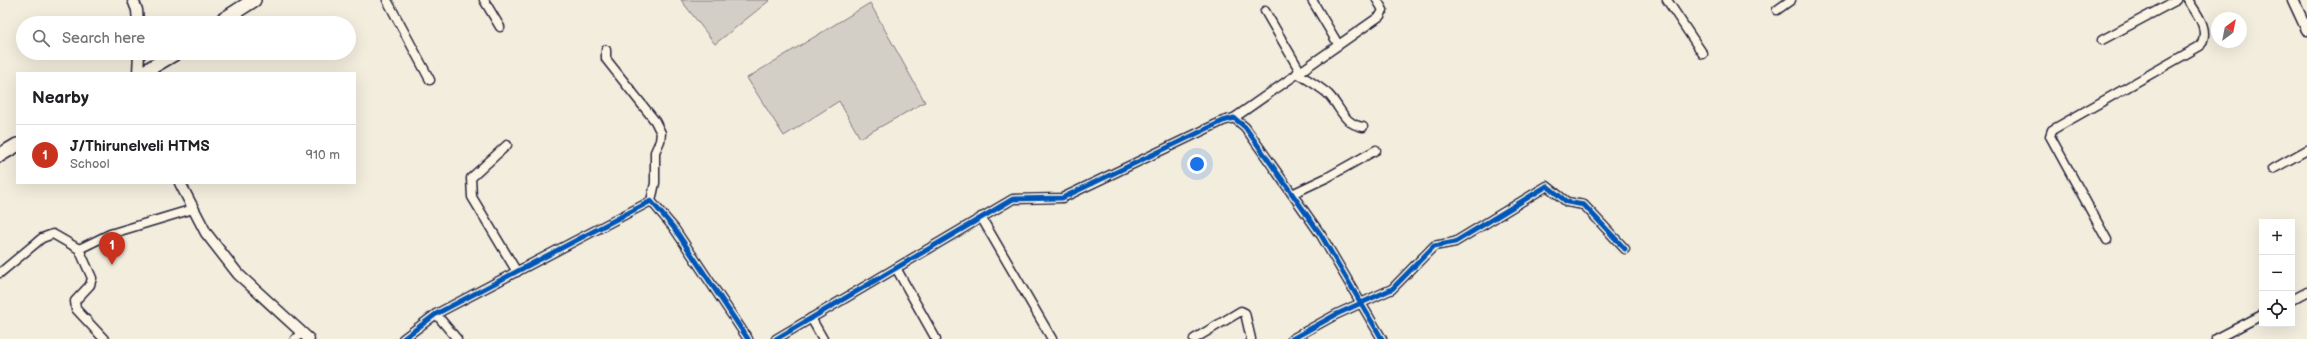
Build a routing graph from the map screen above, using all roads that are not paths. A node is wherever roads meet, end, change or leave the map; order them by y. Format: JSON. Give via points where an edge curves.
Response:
{"nodes":[{"id":1,"x":133,"y":0,"type":"edge"},
{"id":2,"x":254,"y":0,"type":"edge"},
{"id":3,"x":387,"y":0,"type":"edge"},
{"id":4,"x":484,"y":0,"type":"edge"},
{"id":5,"x":1312,"y":0,"type":"edge"},
{"id":6,"x":1377,"y":0,"type":"edge"},
{"id":7,"x":1667,"y":0,"type":"edge"},
{"id":8,"x":1791,"y":0,"type":"edge"},
{"id":9,"x":2177,"y":0,"type":"edge"},
{"id":10,"x":2188,"y":0,"type":"edge"},
{"id":11,"x":2293,"y":0,"type":"edge"},
{"id":12,"x":1777,"y":10,"type":"dead end"},
{"id":13,"x":1265,"y":11,"type":"dead end"},
{"id":14,"x":137,"y":16,"type":"edge"},
{"id":15,"x":229,"y":16,"type":"edge"},
{"id":16,"x":500,"y":27,"type":"dead end"},
{"id":17,"x":2307,"y":30,"type":"edge"},
{"id":18,"x":2102,"y":40,"type":"dead end"},
{"id":19,"x":1338,"y":44,"type":"junction"},
{"id":20,"x":606,"y":50,"type":"dead end"},
{"id":21,"x":1703,"y":54,"type":"dead end"},
{"id":22,"x":139,"y":60,"type":"edge"},
{"id":23,"x":164,"y":60,"type":"edge"},
{"id":24,"x":138,"y":72,"type":"edge"},
{"id":25,"x":144,"y":72,"type":"edge"},
{"id":26,"x":1299,"y":72,"type":"junction"},
{"id":27,"x":430,"y":80,"type":"dead end"},
{"id":28,"x":1234,"y":118,"type":"junction"},
{"id":29,"x":1363,"y":127,"type":"dead end"},
{"id":30,"x":507,"y":145,"type":"dead end"},
{"id":31,"x":16,"y":146,"type":"edge"},
{"id":32,"x":1376,"y":150,"type":"dead end"},
{"id":33,"x":2307,"y":150,"type":"edge"},
{"id":34,"x":0,"y":155,"type":"edge"},
{"id":35,"x":2273,"y":169,"type":"dead end"},
{"id":36,"x":180,"y":184,"type":"edge"},
{"id":37,"x":1292,"y":194,"type":"junction"},
{"id":38,"x":651,"y":201,"type":"junction"},
{"id":39,"x":193,"y":209,"type":"junction"},
{"id":40,"x":981,"y":217,"type":"junction"},
{"id":41,"x":2107,"y":240,"type":"dead end"},
{"id":42,"x":79,"y":249,"type":"junction"},
{"id":43,"x":1626,"y":249,"type":"dead end"},
{"id":44,"x":896,"y":268,"type":"junction"},
{"id":45,"x":517,"y":272,"type":"junction"},
{"id":46,"x":0,"y":273,"type":"edge"},
{"id":47,"x":2307,"y":292,"type":"edge"},
{"id":48,"x":2295,"y":298,"type":"edge"},
{"id":49,"x":1362,"y":303,"type":"junction"},
{"id":50,"x":436,"y":314,"type":"junction"},
{"id":51,"x":2259,"y":317,"type":"edge"},
{"id":52,"x":811,"y":318,"type":"junction"},
{"id":53,"x":302,"y":337,"type":"edge"},
{"id":54,"x":104,"y":339,"type":"edge"},
{"id":55,"x":403,"y":339,"type":"edge"},
{"id":56,"x":457,"y":339,"type":"edge"},
{"id":57,"x":748,"y":339,"type":"edge"},
{"id":58,"x":776,"y":339,"type":"edge"},
{"id":59,"x":823,"y":339,"type":"edge"},
{"id":60,"x":936,"y":339,"type":"edge"},
{"id":61,"x":1052,"y":339,"type":"edge"},
{"id":62,"x":1194,"y":339,"type":"edge"},
{"id":63,"x":1251,"y":339,"type":"edge"},
{"id":64,"x":1292,"y":339,"type":"edge"},
{"id":65,"x":1382,"y":339,"type":"edge"},
{"id":66,"x":2216,"y":339,"type":"edge"}],
"edges":[{"from":1,"to":14,"type":"street"},
{"from":2,"to":15,"type":"main road"},
{"from":3,"to":27,"type":"street"},
{"from":4,"to":16,"type":"street"},
{"from":5,"to":19,"type":"street"},
{"from":6,"to":19,"type":"street","via":[[1383,10],[1380,16]]},
{"from":7,"to":21,"type":"street"},
{"from":8,"to":12,"type":"street"},
{"from":9,"to":18,"type":"street"},
{"from":10,"to":41,"type":"street","via":[[2205,34],[2200,46],[2052,130],[2050,136]]},
{"from":11,"to":17,"type":"street"},
{"from":13,"to":26,"type":"street"},
{"from":19,"to":26,"type":"street"},
{"from":20,"to":38,"type":"street","via":[[606,59],[661,133],[655,152],[655,183]]},
{"from":22,"to":24,"type":"street"},
{"from":23,"to":25,"type":"main road"},
{"from":26,"to":28,"type":"street"},
{"from":26,"to":29,"type":"street","via":[[1330,96],[1349,123]]},
{"from":28,"to":37,"type":"street","via":[[1245,127]]},
{"from":28,"to":40,"type":"street","via":[[1062,198],[1013,199]]},
{"from":30,"to":45,"type":"street","via":[[471,178],[472,197]]},
{"from":31,"to":34,"type":"main road"},
{"from":32,"to":37,"type":"street"},
{"from":33,"to":35,"type":"street"},
{"from":36,"to":39,"type":"street"},
{"from":37,"to":49,"type":"street","via":[[1321,235]]},
{"from":38,"to":45,"type":"street"},
{"from":38,"to":57,"type":"street","via":[[674,228]]},
{"from":39,"to":42,"type":"street","via":[[110,234]]},
{"from":39,"to":53,"type":"street","via":[[206,233],[238,274]]},
{"from":40,"to":44,"type":"street"},
{"from":40,"to":61,"type":"street"},
{"from":42,"to":46,"type":"street","via":[[53,234],[42,238]]},
{"from":42,"to":54,"type":"street","via":[[92,278],[90,285],[75,301],[76,309]]},
{"from":43,"to":49,"type":"street","via":[[1584,205],[1566,202],[1547,186],[1455,242],[1434,246],[1399,284]]},
{"from":44,"to":52,"type":"street"},
{"from":44,"to":60,"type":"street"},
{"from":45,"to":50,"type":"street"},
{"from":47,"to":48,"type":"street"},
{"from":49,"to":64,"type":"street"},
{"from":49,"to":65,"type":"street"},
{"from":50,"to":55,"type":"street"},
{"from":50,"to":56,"type":"street"},
{"from":51,"to":66,"type":"street"},
{"from":52,"to":58,"type":"street"},
{"from":52,"to":59,"type":"street"},
{"from":62,"to":63,"type":"street","via":[[1241,311],[1245,313]]}]}
